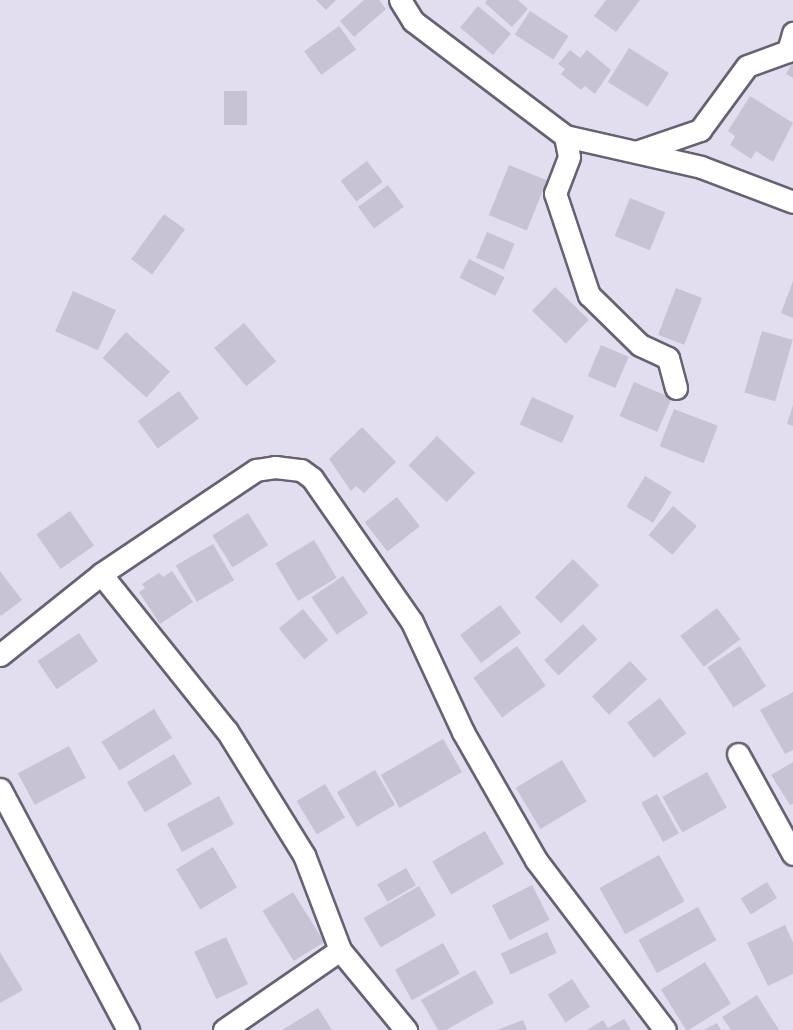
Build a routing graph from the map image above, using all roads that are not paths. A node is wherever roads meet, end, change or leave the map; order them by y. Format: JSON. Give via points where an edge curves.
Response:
{"nodes":[{"id":1,"x":400,"y":0,"type":"edge"},
{"id":2,"x":793,"y":33,"type":"edge"},
{"id":3,"x":700,"y":130,"type":"junction"},
{"id":4,"x":565,"y":136,"type":"junction"},
{"id":5,"x":637,"y":151,"type":"junction"},
{"id":6,"x":701,"y":167,"type":"junction"},
{"id":7,"x":793,"y":202,"type":"edge"},
{"id":8,"x":676,"y":388,"type":"dead end"},
{"id":9,"x":101,"y":574,"type":"junction"},
{"id":10,"x":0,"y":655,"type":"edge"},
{"id":11,"x":738,"y":754,"type":"dead end"},
{"id":12,"x":0,"y":789,"type":"edge"},
{"id":13,"x":793,"y":854,"type":"edge"},
{"id":14,"x":340,"y":950,"type":"junction"},
{"id":15,"x":128,"y":1030,"type":"edge"},
{"id":16,"x":224,"y":1030,"type":"edge"},
{"id":17,"x":406,"y":1030,"type":"edge"},
{"id":18,"x":665,"y":1030,"type":"edge"}],
"edges":[{"from":1,"to":4,"type":"street","via":[[413,21]]},
{"from":2,"to":3,"type":"street","via":[[788,51],[747,66]]},
{"from":3,"to":5,"type":"street"},
{"from":3,"to":6,"type":"street"},
{"from":4,"to":5,"type":"street"},
{"from":4,"to":8,"type":"street","via":[[569,157],[555,193],[589,295],[640,345],[668,358]]},
{"from":5,"to":6,"type":"street"},
{"from":6,"to":7,"type":"street"},
{"from":9,"to":10,"type":"street"},
{"from":9,"to":14,"type":"street","via":[[227,731],[304,855]]},
{"from":9,"to":18,"type":"street","via":[[256,470],[290,467],[312,478],[412,622],[463,732],[536,860]]},
{"from":11,"to":13,"type":"street"},
{"from":12,"to":15,"type":"street"},
{"from":14,"to":16,"type":"street"},
{"from":14,"to":17,"type":"street"}]}
